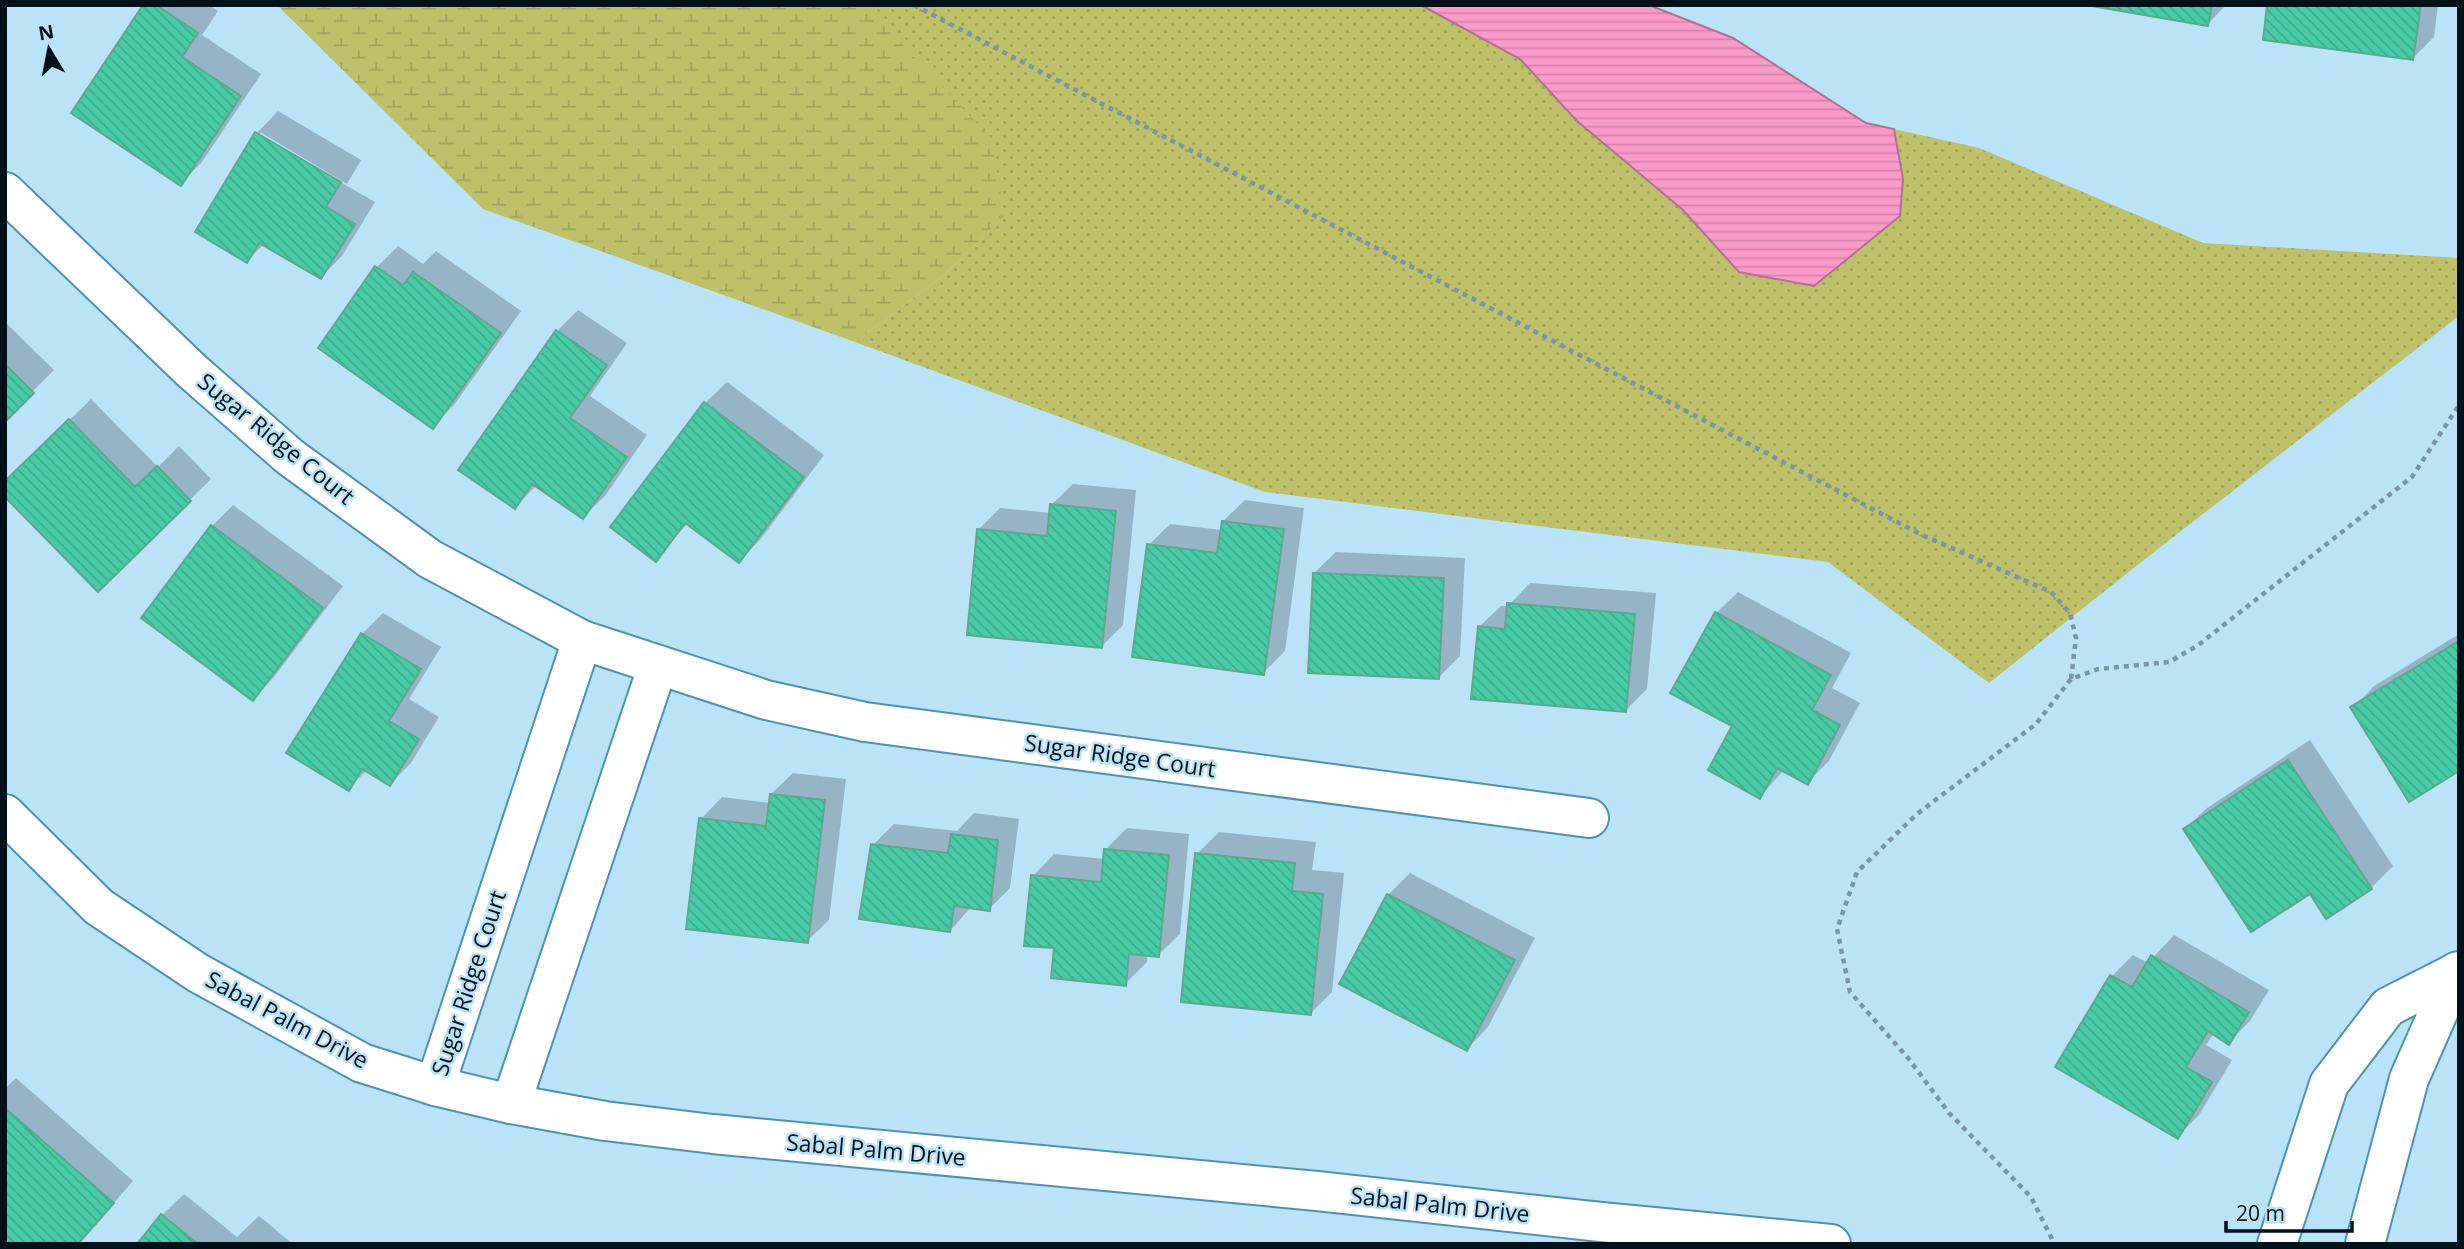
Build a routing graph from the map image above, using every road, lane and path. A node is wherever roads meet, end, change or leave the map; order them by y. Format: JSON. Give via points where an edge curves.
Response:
{"nodes":[{"id":1,"x":914,"y":5,"type":"edge"},
{"id":2,"x":5,"y":192,"type":"edge"},
{"id":3,"x":2459,"y":405,"type":"edge"},
{"id":4,"x":582,"y":640,"type":"junction"},
{"id":5,"x":658,"y":665,"type":"junction"},
{"id":6,"x":2071,"y":679,"type":"junction"},
{"id":7,"x":5,"y":814,"type":"edge"},
{"id":8,"x":1589,"y":818,"type":"dead end"},
{"id":9,"x":2457,"y":971,"type":"edge"},
{"id":10,"x":435,"y":1086,"type":"junction"},
{"id":11,"x":511,"y":1104,"type":"junction"},
{"id":12,"x":1531,"y":1229,"type":"edge"},
{"id":13,"x":1599,"y":1233,"type":"edge"},
{"id":14,"x":2052,"y":1239,"type":"dead end"},
{"id":15,"x":1831,"y":1244,"type":"edge"},
{"id":16,"x":2277,"y":1244,"type":"edge"},
{"id":17,"x":2365,"y":1244,"type":"edge"}],
"edges":[{"from":1,"to":6,"type":"path","via":[[1907,528],[2051,592],[2070,613],[2076,638]]},
{"from":2,"to":4,"type":"street","name":"Sugar Ridge Court","via":[[192,371],[290,457],[430,559]]},
{"from":3,"to":6,"type":"path","via":[[2412,477],[2197,646],[2169,662],[2098,669]]},
{"from":4,"to":5,"type":"street","name":"Sugar Ridge Court"},
{"from":4,"to":10,"type":"street","name":"Sugar Ridge Court"},
{"from":5,"to":8,"type":"street","name":"Sugar Ridge Court","via":[[766,700],[865,722]]},
{"from":5,"to":11,"type":"street"},
{"from":6,"to":14,"type":"path","via":[[2036,724],[1917,814],[1857,872],[1838,929],[1850,992],[1949,1113],[2031,1197]]},
{"from":7,"to":10,"type":"street","name":"Sabal Palm Drive","via":[[99,907],[198,973],[362,1063]]},
{"from":9,"to":16,"type":"street","via":[[2388,1007],[2329,1084]]},
{"from":9,"to":17,"type":"street","via":[[2409,1079]]},
{"from":10,"to":11,"type":"street","name":"Sabal Palm Drive"},
{"from":11,"to":12,"type":"street","name":"Sabal Palm Drive","via":[[713,1134],[1303,1190]]},
{"from":12,"to":13,"type":"street","name":"Sabal Palm Drive"},
{"from":13,"to":15,"type":"street","name":"Sabal Palm Drive"}]}
